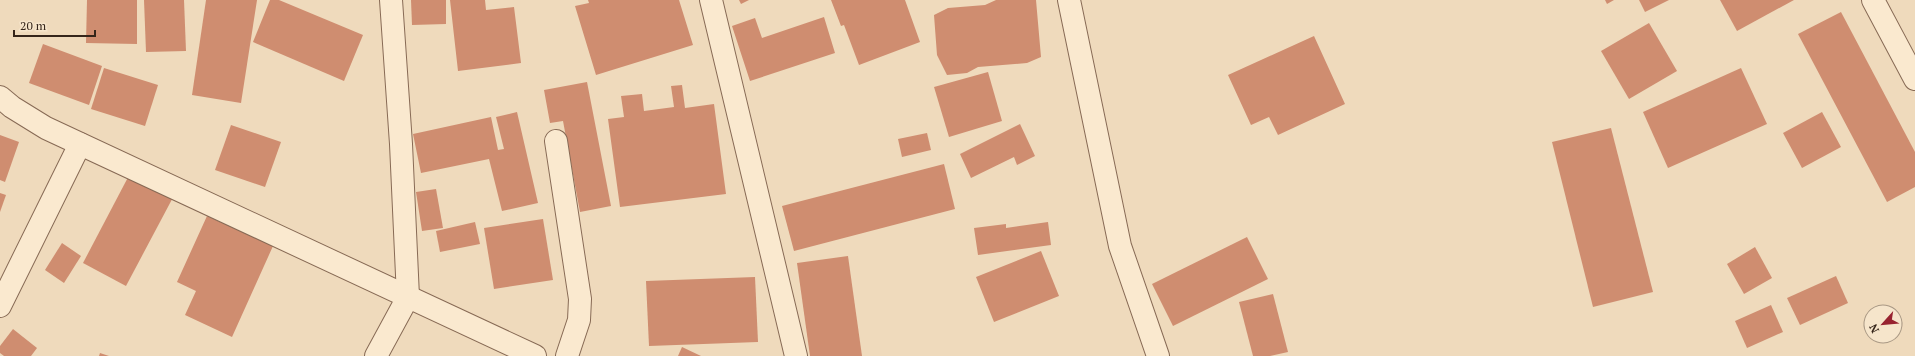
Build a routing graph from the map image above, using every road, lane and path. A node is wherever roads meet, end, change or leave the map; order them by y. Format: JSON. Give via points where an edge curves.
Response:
{"nodes":[{"id":1,"x":391,"y":0,"type":"edge"},
{"id":2,"x":711,"y":0,"type":"edge"},
{"id":3,"x":1070,"y":0,"type":"edge"},
{"id":4,"x":1873,"y":0,"type":"edge"},
{"id":5,"x":1915,"y":79,"type":"edge"},
{"id":6,"x":0,"y":97,"type":"edge"},
{"id":7,"x":556,"y":141,"type":"dead end"},
{"id":8,"x":80,"y":144,"type":"junction"},
{"id":9,"x":408,"y":297,"type":"junction"},
{"id":10,"x":0,"y":306,"type":"edge"},
{"id":11,"x":376,"y":356,"type":"edge"},
{"id":12,"x":535,"y":356,"type":"edge"},
{"id":13,"x":567,"y":356,"type":"edge"},
{"id":14,"x":796,"y":356,"type":"edge"},
{"id":15,"x":1158,"y":356,"type":"edge"}],
"edges":[{"from":1,"to":9,"type":"street"},
{"from":2,"to":14,"type":"street"},
{"from":3,"to":15,"type":"street","via":[[1120,246]]},
{"from":4,"to":5,"type":"street"},
{"from":6,"to":8,"type":"street","via":[[46,128]]},
{"from":7,"to":13,"type":"street","via":[[580,299],[579,320]]},
{"from":8,"to":9,"type":"street"},
{"from":8,"to":10,"type":"street"},
{"from":9,"to":11,"type":"street"},
{"from":9,"to":12,"type":"street"}]}
